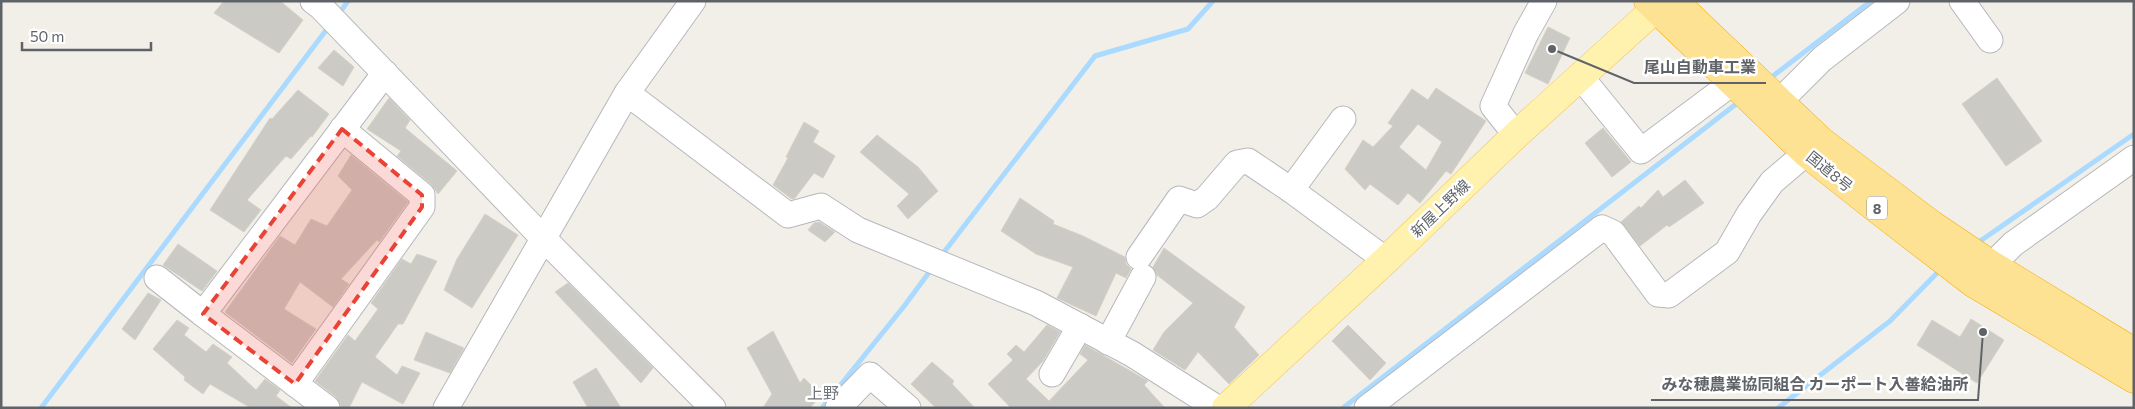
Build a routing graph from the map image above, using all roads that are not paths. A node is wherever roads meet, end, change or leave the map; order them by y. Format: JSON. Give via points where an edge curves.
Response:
{"nodes":[{"id":1,"x":693,"y":1,"type":"edge"},
{"id":2,"x":1544,"y":1,"type":"edge"},
{"id":3,"x":1897,"y":1,"type":"edge"},
{"id":4,"x":1962,"y":1,"type":"edge"},
{"id":5,"x":320,"y":3,"type":"edge"},
{"id":6,"x":1660,"y":3,"type":"edge"},
{"id":7,"x":1990,"y":40,"type":"dead end"},
{"id":8,"x":385,"y":73,"type":"junction"},
{"id":9,"x":1580,"y":76,"type":"junction"},
{"id":10,"x":1732,"y":84,"type":"junction"},
{"id":11,"x":627,"y":93,"type":"junction"},
{"id":12,"x":1773,"y":108,"type":"junction"},
{"id":13,"x":1343,"y":119,"type":"dead end"},
{"id":14,"x":342,"y":129,"type":"junction"},
{"id":15,"x":1516,"y":135,"type":"junction"},
{"id":16,"x":1806,"y":153,"type":"junction"},
{"id":17,"x":2134,"y":158,"type":"edge"},
{"id":18,"x":1291,"y":190,"type":"junction"},
{"id":19,"x":544,"y":238,"type":"junction"},
{"id":20,"x":1386,"y":260,"type":"junction"},
{"id":21,"x":1983,"y":274,"type":"junction"},
{"id":22,"x":157,"y":278,"type":"dead end"},
{"id":23,"x":202,"y":314,"type":"junction"},
{"id":24,"x":1080,"y":326,"type":"junction"},
{"id":25,"x":1108,"y":342,"type":"junction"},
{"id":26,"x":2134,"y":352,"type":"edge"},
{"id":27,"x":1052,"y":374,"type":"dead end"},
{"id":28,"x":2134,"y":379,"type":"edge"},
{"id":29,"x":295,"y":384,"type":"junction"},
{"id":30,"x":327,"y":408,"type":"edge"},
{"id":31,"x":446,"y":408,"type":"edge"},
{"id":32,"x":713,"y":408,"type":"edge"},
{"id":33,"x":838,"y":408,"type":"edge"},
{"id":34,"x":908,"y":408,"type":"edge"},
{"id":35,"x":1217,"y":408,"type":"edge"},
{"id":36,"x":1226,"y":408,"type":"edge"},
{"id":37,"x":1367,"y":408,"type":"edge"}],
"edges":[{"from":1,"to":11,"type":"street"},
{"from":2,"to":15,"type":"street","via":[[1493,106]]},
{"from":3,"to":12,"type":"street","via":[[1822,59]]},
{"from":4,"to":7,"type":"street"},
{"from":5,"to":8,"type":"street"},
{"from":6,"to":9,"type":"main road","name":"新屋上野線"},
{"from":6,"to":10,"type":"highway","name":"国道8号","number":"8"},
{"from":6,"to":12,"type":"highway","name":"国道8号","number":"8"},
{"from":8,"to":14,"type":"street"},
{"from":8,"to":19,"type":"street"},
{"from":9,"to":10,"type":"street","via":[[1642,151]]},
{"from":9,"to":15,"type":"main road","name":"新屋上野線"},
{"from":10,"to":12,"type":"highway","name":"国道8号","number":"8"},
{"from":11,"to":19,"type":"street"},
{"from":11,"to":24,"type":"street","via":[[788,215],[821,206],[858,230],[1036,303]]},
{"from":12,"to":16,"type":"highway","name":"国道8号","number":"8"},
{"from":12,"to":21,"type":"highway","name":"国道8号","number":"8","via":[[1931,224]]},
{"from":13,"to":18,"type":"street"},
{"from":14,"to":23,"type":"street"},
{"from":14,"to":29,"type":"street","via":[[422,195],[422,207]]},
{"from":15,"to":20,"type":"main road","name":"新屋上野線"},
{"from":16,"to":21,"type":"highway","name":"国道8号","number":"8"},
{"from":16,"to":37,"type":"street","via":[[1772,182],[1748,214],[1727,252],[1669,296],[1658,294],[1613,233],[1602,228]]},
{"from":17,"to":21,"type":"street","via":[[2013,244]]},
{"from":18,"to":20,"type":"street"},
{"from":18,"to":25,"type":"street","via":[[1248,161],[1237,163],[1197,205],[1179,198],[1141,267]]},
{"from":19,"to":31,"type":"street"},
{"from":19,"to":32,"type":"street"},
{"from":20,"to":36,"type":"main road","name":"新屋上野線"},
{"from":21,"to":26,"type":"highway","name":"国道8号","number":"8"},
{"from":21,"to":28,"type":"highway","name":"国道8号","number":"8"},
{"from":22,"to":23,"type":"street"},
{"from":23,"to":29,"type":"street"},
{"from":24,"to":25,"type":"street"},
{"from":24,"to":27,"type":"street"},
{"from":25,"to":35,"type":"street"},
{"from":29,"to":30,"type":"street"},
{"from":33,"to":34,"type":"street","via":[[870,375]]}]}
